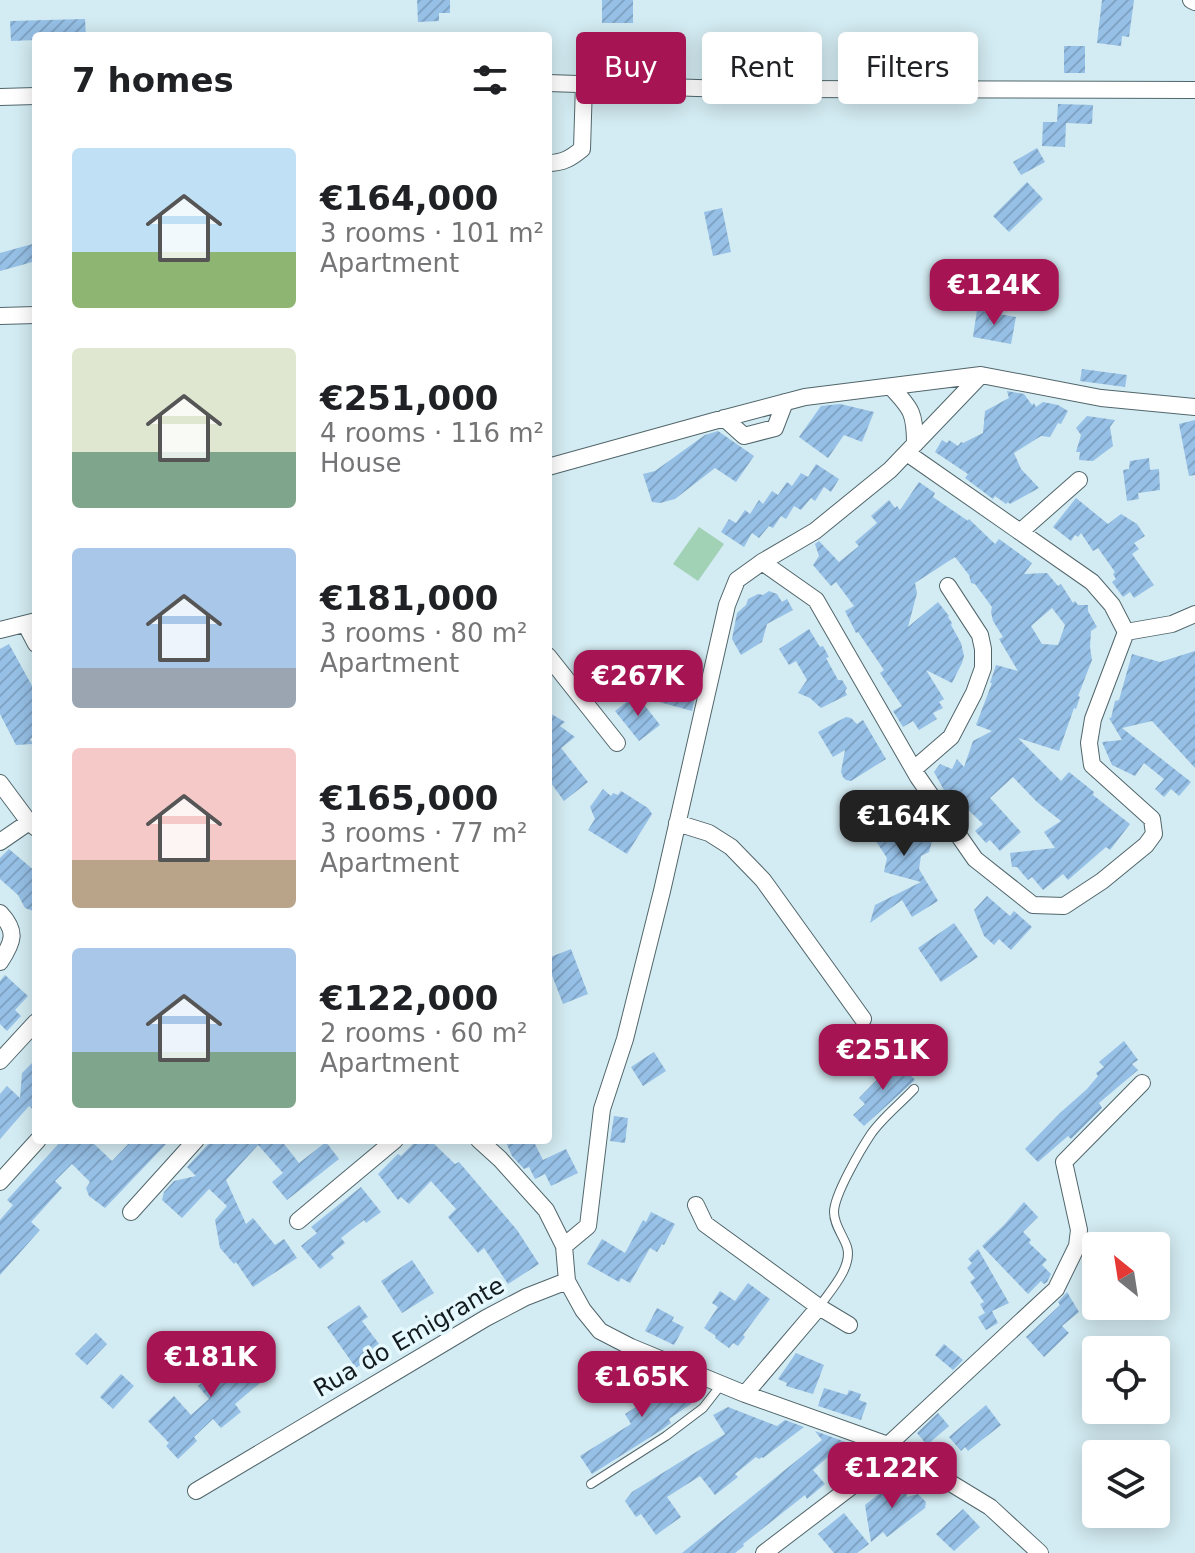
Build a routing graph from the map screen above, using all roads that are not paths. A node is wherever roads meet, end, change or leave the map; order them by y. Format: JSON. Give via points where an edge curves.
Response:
{"nodes":[{"id":1,"x":552,"y":83,"type":"edge"},
{"id":2,"x":576,"y":84,"type":"edge"},
{"id":3,"x":686,"y":88,"type":"edge"},
{"id":4,"x":1195,"y":90,"type":"edge"},
{"id":5,"x":32,"y":96,"type":"edge"},
{"id":6,"x":0,"y":97,"type":"edge"},
{"id":7,"x":583,"y":104,"type":"edge"},
{"id":8,"x":552,"y":163,"type":"edge"},
{"id":9,"x":32,"y":315,"type":"edge"},
{"id":10,"x":0,"y":316,"type":"edge"},
{"id":11,"x":981,"y":375,"type":"junction"},
{"id":12,"x":891,"y":387,"type":"junction"},
{"id":13,"x":1195,"y":407,"type":"edge"},
{"id":14,"x":911,"y":448,"type":"junction"},
{"id":15,"x":552,"y":466,"type":"edge"},
{"id":16,"x":1079,"y":480,"type":"dead end"},
{"id":17,"x":1020,"y":532,"type":"junction"},
{"id":18,"x":762,"y":562,"type":"junction"},
{"id":19,"x":948,"y":586,"type":"dead end"},
{"id":20,"x":1195,"y":614,"type":"edge"},
{"id":21,"x":31,"y":623,"type":"edge"},
{"id":22,"x":0,"y":630,"type":"edge"},
{"id":23,"x":1126,"y":632,"type":"junction"},
{"id":24,"x":552,"y":661,"type":"edge"},
{"id":25,"x":617,"y":743,"type":"dead end"},
{"id":26,"x":914,"y":769,"type":"junction"},
{"id":27,"x":0,"y":783,"type":"edge"},
{"id":28,"x":677,"y":823,"type":"junction"},
{"id":29,"x":32,"y":824,"type":"edge"},
{"id":30,"x":32,"y":826,"type":"edge"},
{"id":31,"x":0,"y":842,"type":"edge"},
{"id":32,"x":0,"y":913,"type":"edge"},
{"id":33,"x":0,"y":962,"type":"edge"},
{"id":34,"x":863,"y":1019,"type":"dead end"},
{"id":35,"x":32,"y":1026,"type":"edge"},
{"id":36,"x":0,"y":1061,"type":"edge"},
{"id":37,"x":1142,"y":1083,"type":"dead end"},
{"id":38,"x":914,"y":1089,"type":"dead end"},
{"id":39,"x":34,"y":1144,"type":"edge"},
{"id":40,"x":192,"y":1144,"type":"edge"},
{"id":41,"x":390,"y":1144,"type":"edge"},
{"id":42,"x":483,"y":1144,"type":"edge"},
{"id":43,"x":0,"y":1182,"type":"edge"},
{"id":44,"x":696,"y":1205,"type":"dead end"},
{"id":45,"x":131,"y":1212,"type":"dead end"},
{"id":46,"x":298,"y":1221,"type":"dead end"},
{"id":47,"x":564,"y":1246,"type":"junction"},
{"id":48,"x":567,"y":1281,"type":"junction"},
{"id":49,"x":819,"y":1307,"type":"junction"},
{"id":50,"x":849,"y":1325,"type":"dead end"},
{"id":51,"x":721,"y":1384,"type":"junction"},
{"id":52,"x":745,"y":1394,"type":"junction"},
{"id":53,"x":893,"y":1448,"type":"junction"},
{"id":54,"x":591,"y":1484,"type":"dead end"},
{"id":55,"x":196,"y":1491,"type":"dead end"},
{"id":56,"x":764,"y":1553,"type":"edge"},
{"id":57,"x":1040,"y":1553,"type":"edge"}],
"edges":[{"from":1,"to":2,"type":"street"},
{"from":3,"to":4,"type":"street"},
{"from":5,"to":6,"type":"street"},
{"from":7,"to":8,"type":"street","via":[[582,149]]},
{"from":9,"to":10,"type":"street"},
{"from":11,"to":12,"type":"street"},
{"from":11,"to":13,"type":"street","via":[[1101,398]]},
{"from":11,"to":14,"type":"street"},
{"from":12,"to":14,"type":"street","via":[[915,422]]},
{"from":12,"to":15,"type":"street","via":[[805,397]]},
{"from":14,"to":17,"type":"street"},
{"from":14,"to":18,"type":"street","via":[[815,531]]},
{"from":16,"to":17,"type":"street"},
{"from":17,"to":23,"type":"street","via":[[1092,582]]},
{"from":18,"to":26,"type":"street","via":[[816,600]]},
{"from":18,"to":28,"type":"street","via":[[737,580],[727,605]]},
{"from":19,"to":26,"type":"street","via":[[980,635],[983,668],[951,737]]},
{"from":20,"to":23,"type":"street"},
{"from":21,"to":22,"type":"street"},
{"from":23,"to":26,"type":"street","via":[[1093,719],[1092,765],[1152,819],[1154,834],[1102,881],[1064,906],[1033,905],[975,859]]},
{"from":24,"to":25,"type":"street"},
{"from":27,"to":29,"type":"street"},
{"from":28,"to":34,"type":"street","via":[[731,847],[763,880]]},
{"from":28,"to":47,"type":"street","via":[[625,1039],[602,1109],[588,1226]]},
{"from":30,"to":31,"type":"street"},
{"from":32,"to":33,"type":"street","via":[[12,925]]},
{"from":35,"to":36,"type":"street"},
{"from":37,"to":53,"type":"street","via":[[1064,1162],[1079,1230],[1056,1289]]},
{"from":38,"to":49,"type":"lane","via":[[872,1133],[838,1193],[834,1211],[848,1258]]},
{"from":39,"to":43,"type":"street"},
{"from":40,"to":45,"type":"street"},
{"from":41,"to":46,"type":"street"},
{"from":42,"to":47,"type":"street","via":[[546,1210]]},
{"from":44,"to":49,"type":"street","via":[[705,1224]]},
{"from":47,"to":48,"type":"street"},
{"from":48,"to":51,"type":"street","via":[[600,1331]]},
{"from":48,"to":55,"type":"street","name":"Rua do Emigrante","via":[[486,1318]]},
{"from":49,"to":50,"type":"street"},
{"from":49,"to":52,"type":"street"},
{"from":51,"to":52,"type":"street"},
{"from":51,"to":54,"type":"lane","via":[[679,1427]]},
{"from":52,"to":53,"type":"street"},
{"from":53,"to":56,"type":"street"},
{"from":53,"to":57,"type":"street","via":[[990,1507]]}]}
